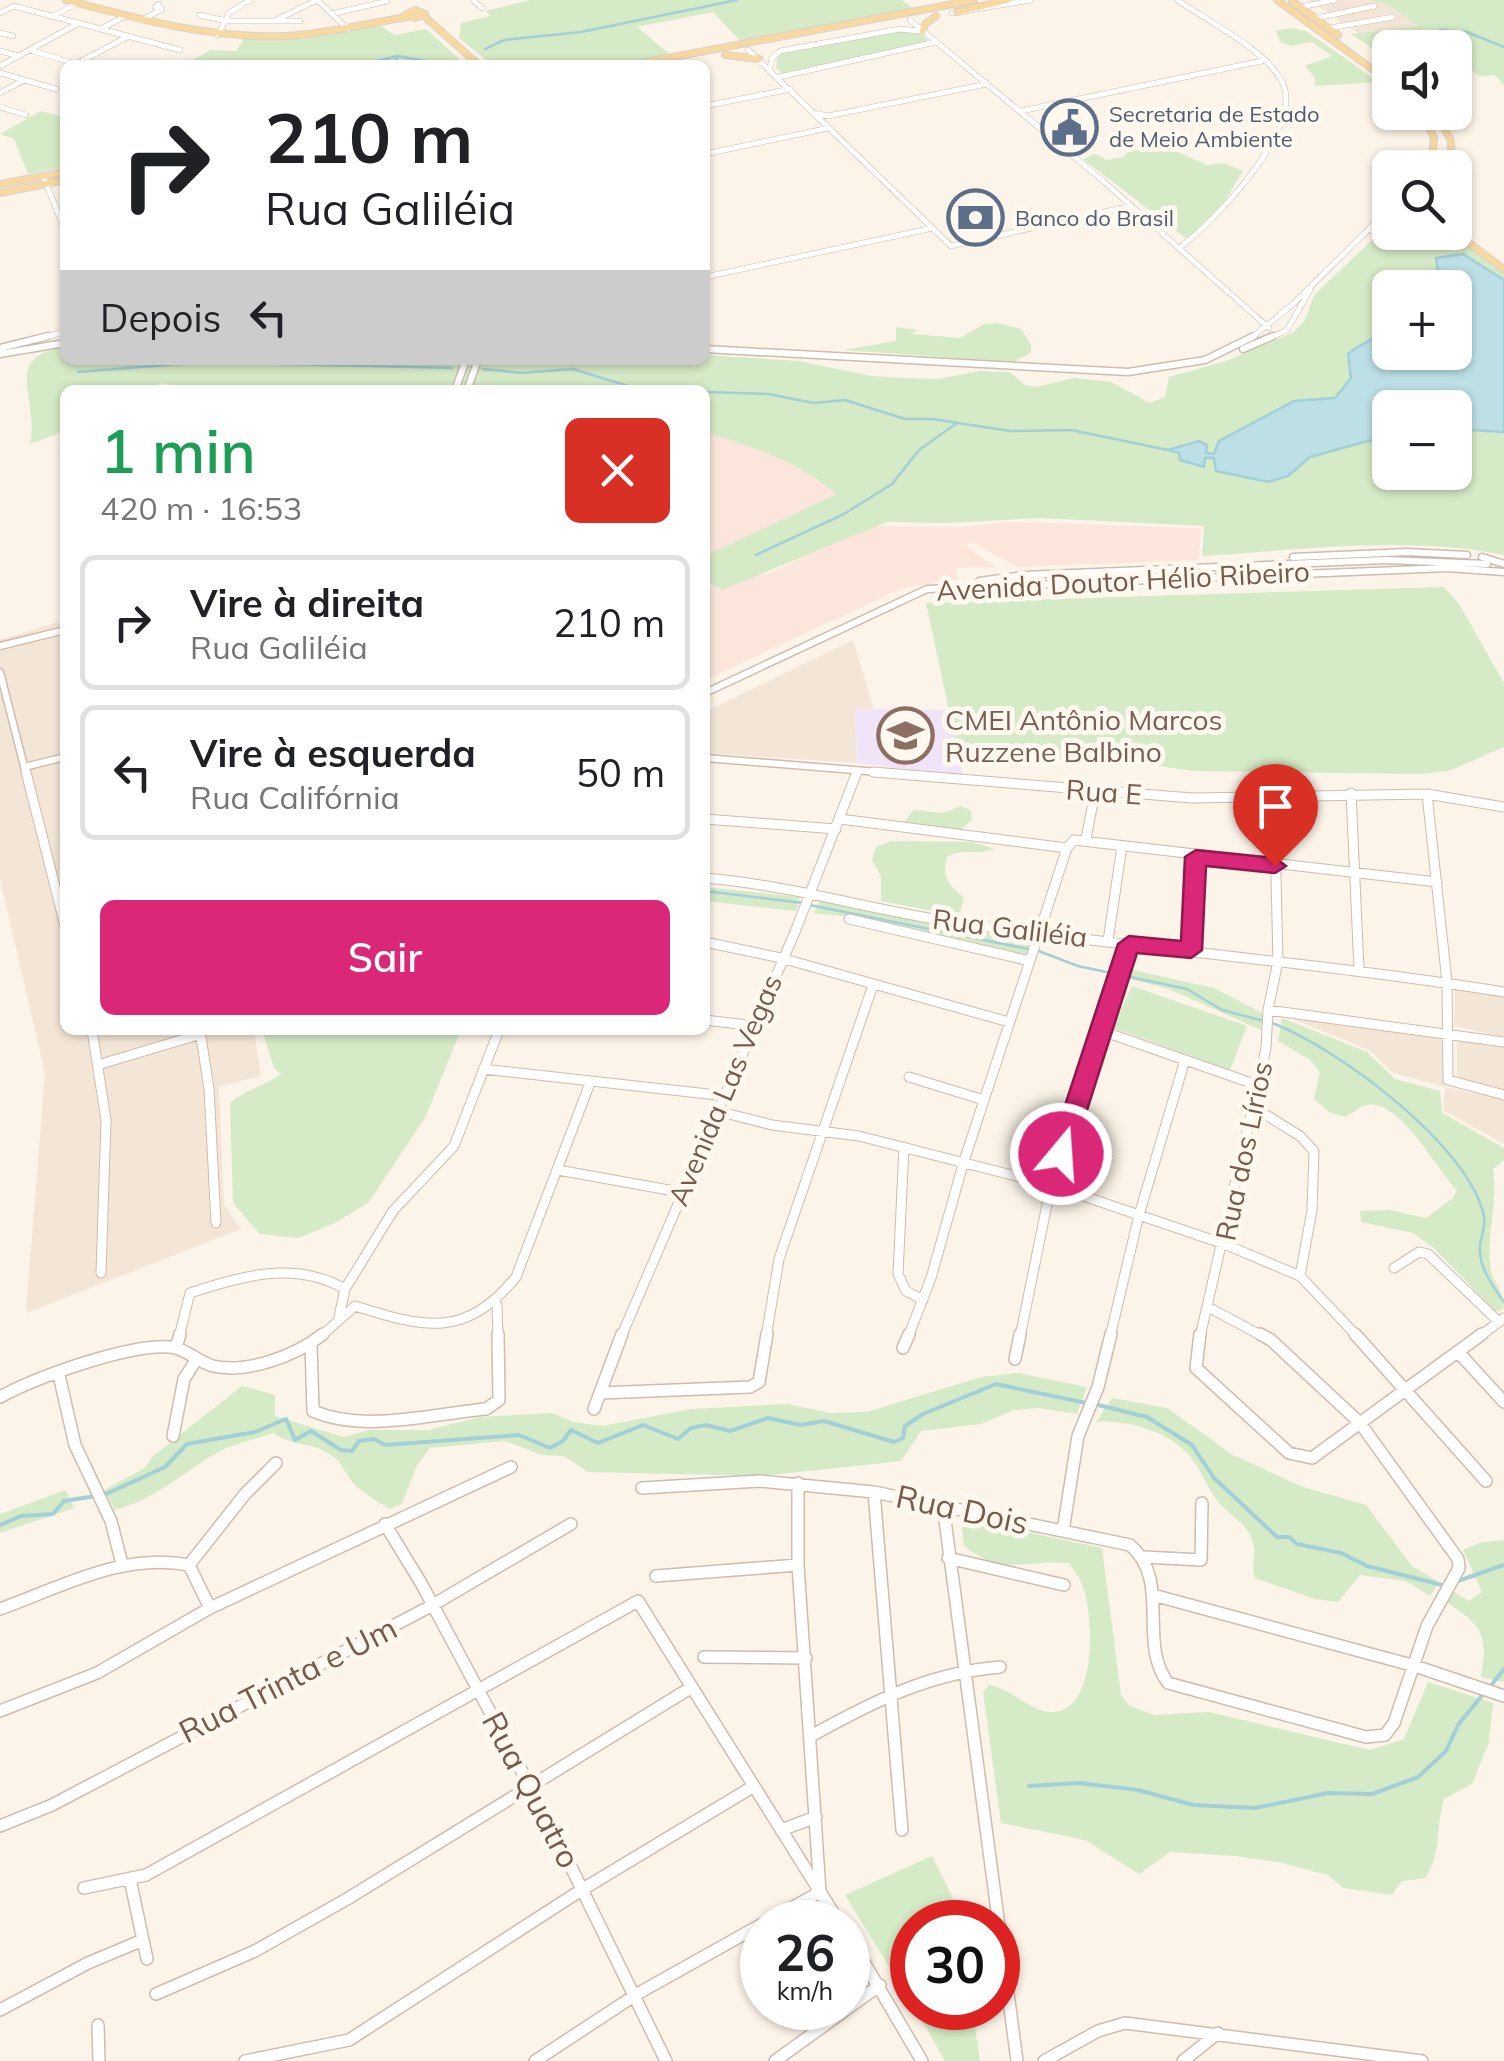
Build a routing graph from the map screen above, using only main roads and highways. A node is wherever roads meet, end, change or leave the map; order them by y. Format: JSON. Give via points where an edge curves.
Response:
{"nodes":[{"id":1,"x":66,"y":0,"type":"edge"},
{"id":2,"x":974,"y":0,"type":"edge"},
{"id":3,"x":1007,"y":0,"type":"edge"},
{"id":4,"x":1277,"y":0,"type":"edge"},
{"id":5,"x":1290,"y":0,"type":"edge"},
{"id":6,"x":893,"y":16,"type":"junction"},
{"id":7,"x":936,"y":16,"type":"junction"},
{"id":8,"x":910,"y":20,"type":"junction"},
{"id":9,"x":925,"y":33,"type":"road end"},
{"id":10,"x":756,"y":42,"type":"junction"},
{"id":11,"x":456,"y":49,"type":"junction"},
{"id":12,"x":748,"y":50,"type":"junction"},
{"id":13,"x":725,"y":55,"type":"junction"},
{"id":14,"x":758,"y":58,"type":"road end"},
{"id":15,"x":1372,"y":59,"type":"edge"},
{"id":16,"x":466,"y":60,"type":"edge"},
{"id":17,"x":472,"y":60,"type":"edge"},
{"id":18,"x":657,"y":60,"type":"edge"},
{"id":19,"x":698,"y":60,"type":"edge"},
{"id":20,"x":1372,"y":69,"type":"edge"},
{"id":21,"x":60,"y":174,"type":"edge"},
{"id":22,"x":45,"y":180,"type":"junction"},
{"id":23,"x":60,"y":180,"type":"edge"},
{"id":24,"x":0,"y":184,"type":"edge"},
{"id":25,"x":0,"y":192,"type":"edge"},
{"id":26,"x":1472,"y":246,"type":"edge"},
{"id":27,"x":1503,"y":268,"type":"edge"}],
"edges":[{"from":1,"to":11,"type":"main road","via":[[218,35],[289,36],[413,14]]},
{"from":2,"to":6,"type":"main road"},
{"from":3,"to":7,"type":"main road"},
{"from":4,"to":20,"type":"main road"},
{"from":5,"to":15,"type":"main road"},
{"from":6,"to":8,"type":"main road"},
{"from":6,"to":10,"type":"main road"},
{"from":7,"to":8,"type":"main road"},
{"from":7,"to":9,"type":"main road"},
{"from":8,"to":12,"type":"main road"},
{"from":10,"to":12,"type":"main road"},
{"from":10,"to":18,"type":"main road"},
{"from":11,"to":16,"type":"main road"},
{"from":11,"to":17,"type":"main road"},
{"from":12,"to":13,"type":"main road"},
{"from":13,"to":14,"type":"main road"},
{"from":13,"to":19,"type":"main road"},
{"from":21,"to":22,"type":"main road"},
{"from":22,"to":23,"type":"main road"},
{"from":22,"to":24,"type":"main road"},
{"from":22,"to":25,"type":"main road"},
{"from":26,"to":27,"type":"main road"}]}
